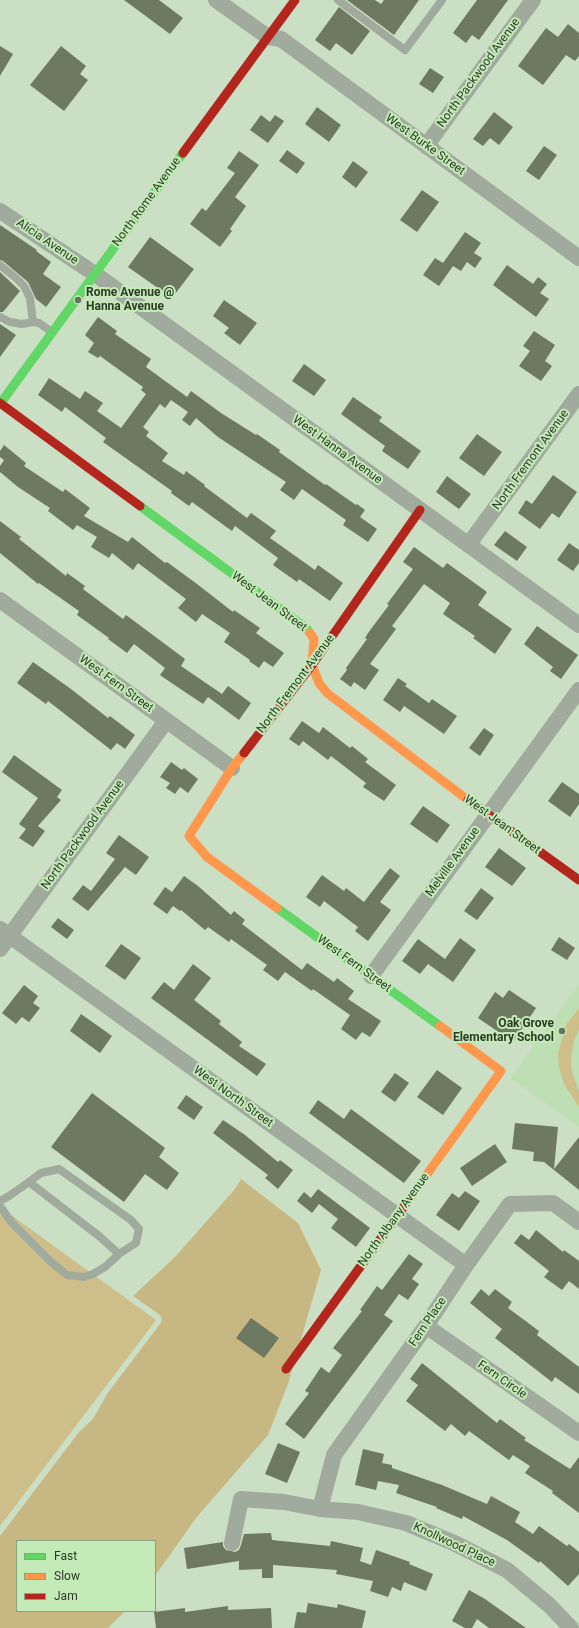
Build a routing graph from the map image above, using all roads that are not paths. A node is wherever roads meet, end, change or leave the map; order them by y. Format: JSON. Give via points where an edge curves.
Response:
{"nodes":[{"id":1,"x":216,"y":0,"type":"edge"},
{"id":2,"x":295,"y":0,"type":"edge"},
{"id":3,"x":338,"y":0,"type":"edge"},
{"id":4,"x":442,"y":0,"type":"edge"},
{"id":5,"x":533,"y":0,"type":"edge"},
{"id":6,"x":268,"y":37,"type":"junction"},
{"id":7,"x":426,"y":146,"type":"junction"},
{"id":8,"x":0,"y":211,"type":"edge"},
{"id":9,"x":579,"y":258,"type":"edge"},
{"id":10,"x":0,"y":265,"type":"edge"},
{"id":11,"x":95,"y":274,"type":"junction"},
{"id":12,"x":0,"y":317,"type":"edge"},
{"id":13,"x":33,"y":322,"type":"junction"},
{"id":14,"x":52,"y":332,"type":"junction"},
{"id":15,"x":579,"y":394,"type":"edge"},
{"id":16,"x":0,"y":404,"type":"edge"},
{"id":17,"x":420,"y":510,"type":"junction"},
{"id":18,"x":468,"y":545,"type":"junction"},
{"id":19,"x":0,"y":600,"type":"edge"},
{"id":20,"x":579,"y":625,"type":"edge"},
{"id":21,"x":312,"y":665,"type":"junction"},
{"id":22,"x":579,"y":690,"type":"edge"},
{"id":23,"x":166,"y":721,"type":"junction"},
{"id":24,"x":232,"y":768,"type":"junction"},
{"id":25,"x":488,"y":815,"type":"junction"},
{"id":26,"x":207,"y":857,"type":"joint"},
{"id":27,"x":579,"y":880,"type":"edge"},
{"id":28,"x":5,"y":933,"type":"edge"},
{"id":29,"x":0,"y":949,"type":"edge"},
{"id":30,"x":371,"y":976,"type":"junction"},
{"id":31,"x":501,"y":1071,"type":"joint"},
{"id":32,"x":29,"y":1182,"type":"junction"},
{"id":33,"x":0,"y":1201,"type":"edge"},
{"id":34,"x":0,"y":1206,"type":"edge"},
{"id":35,"x":397,"y":1215,"type":"junction"},
{"id":36,"x":579,"y":1222,"type":"edge"},
{"id":37,"x":118,"y":1254,"type":"junction"},
{"id":38,"x":466,"y":1265,"type":"junction"},
{"id":39,"x":426,"y":1326,"type":"junction"},
{"id":40,"x":286,"y":1369,"type":"dead end"},
{"id":41,"x":579,"y":1433,"type":"edge"},
{"id":42,"x":320,"y":1509,"type":"junction"},
{"id":43,"x":232,"y":1543,"type":"dead end"},
{"id":44,"x":571,"y":1628,"type":"edge"}],
"edges":[{"from":1,"to":6,"type":"street","name":"West Burke Street"},
{"from":2,"to":6,"type":"street","name":"North Rome Avenue"},
{"from":3,"to":4,"type":"lane","via":[[406,50]]},
{"from":5,"to":7,"type":"street","name":"North Packwood Avenue"},
{"from":6,"to":7,"type":"street","name":"West Burke Street","via":[[281,39]]},
{"from":6,"to":11,"type":"street","name":"North Rome Avenue"},
{"from":7,"to":9,"type":"street","name":"West Burke Street"},
{"from":8,"to":11,"type":"street","name":"Alicia Avenue"},
{"from":10,"to":13,"type":"lane","via":[[24,286],[30,298]]},
{"from":11,"to":14,"type":"street","name":"North Rome Avenue"},
{"from":11,"to":17,"type":"street","name":"West Hanna Avenue"},
{"from":12,"to":13,"type":"lane","via":[[22,324]]},
{"from":13,"to":14,"type":"lane"},
{"from":14,"to":16,"type":"street","name":"North Rome Avenue"},
{"from":15,"to":18,"type":"street","name":"North Fremont Avenue"},
{"from":16,"to":21,"type":"street","name":"West Jean Street","via":[[306,628],[314,639]]},
{"from":17,"to":18,"type":"street","name":"West Hanna Avenue"},
{"from":17,"to":21,"type":"street","name":"North Fremont Avenue"},
{"from":18,"to":20,"type":"street","name":"West Hanna Avenue"},
{"from":19,"to":23,"type":"street","name":"West Fern Street"},
{"from":21,"to":24,"type":"street","name":"North Fremont Avenue"},
{"from":21,"to":25,"type":"street","name":"West Jean Street","via":[[319,683],[327,693]]},
{"from":22,"to":25,"type":"street","name":"Melville Avenue"},
{"from":23,"to":24,"type":"street","name":"West Fern Street"},
{"from":23,"to":28,"type":"street","name":"North Packwood Avenue"},
{"from":24,"to":26,"type":"street","name":"North Fremont Avenue","via":[[189,836]]},
{"from":25,"to":27,"type":"street","name":"West Jean Street"},
{"from":25,"to":30,"type":"street","name":"Melville Avenue"},
{"from":26,"to":30,"type":"street","name":"West Fern Street"},
{"from":28,"to":29,"type":"street","name":"North Packwood Avenue"},
{"from":28,"to":35,"type":"street","name":"West North Street"},
{"from":30,"to":31,"type":"street","name":"West Fern Street"},
{"from":31,"to":35,"type":"street","name":"North Albany Avenue"},
{"from":32,"to":33,"type":"lane"},
{"from":32,"to":37,"type":"lane","via":[[99,1236]]},
{"from":32,"to":37,"type":"lane","via":[[41,1173],[59,1169],[131,1220],[139,1229],[136,1243]]},
{"from":34,"to":37,"type":"lane","via":[[17,1229],[67,1275],[84,1277],[93,1274]]},
{"from":35,"to":38,"type":"street","name":"West North Street"},
{"from":35,"to":40,"type":"street","name":"North Albany Avenue"},
{"from":36,"to":38,"type":"street","name":"Fern Place","via":[[553,1203],[510,1204]]},
{"from":38,"to":39,"type":"street","name":"Fern Place"},
{"from":39,"to":41,"type":"street","name":"Fern Circle"},
{"from":39,"to":42,"type":"street","name":"Fern Place","via":[[334,1455]]},
{"from":42,"to":43,"type":"street","name":"Knollwood Place","via":[[284,1502],[241,1499]]},
{"from":42,"to":44,"type":"street","name":"Knollwood Place","via":[[358,1512],[406,1523],[454,1543],[507,1570],[549,1605]]}]}
